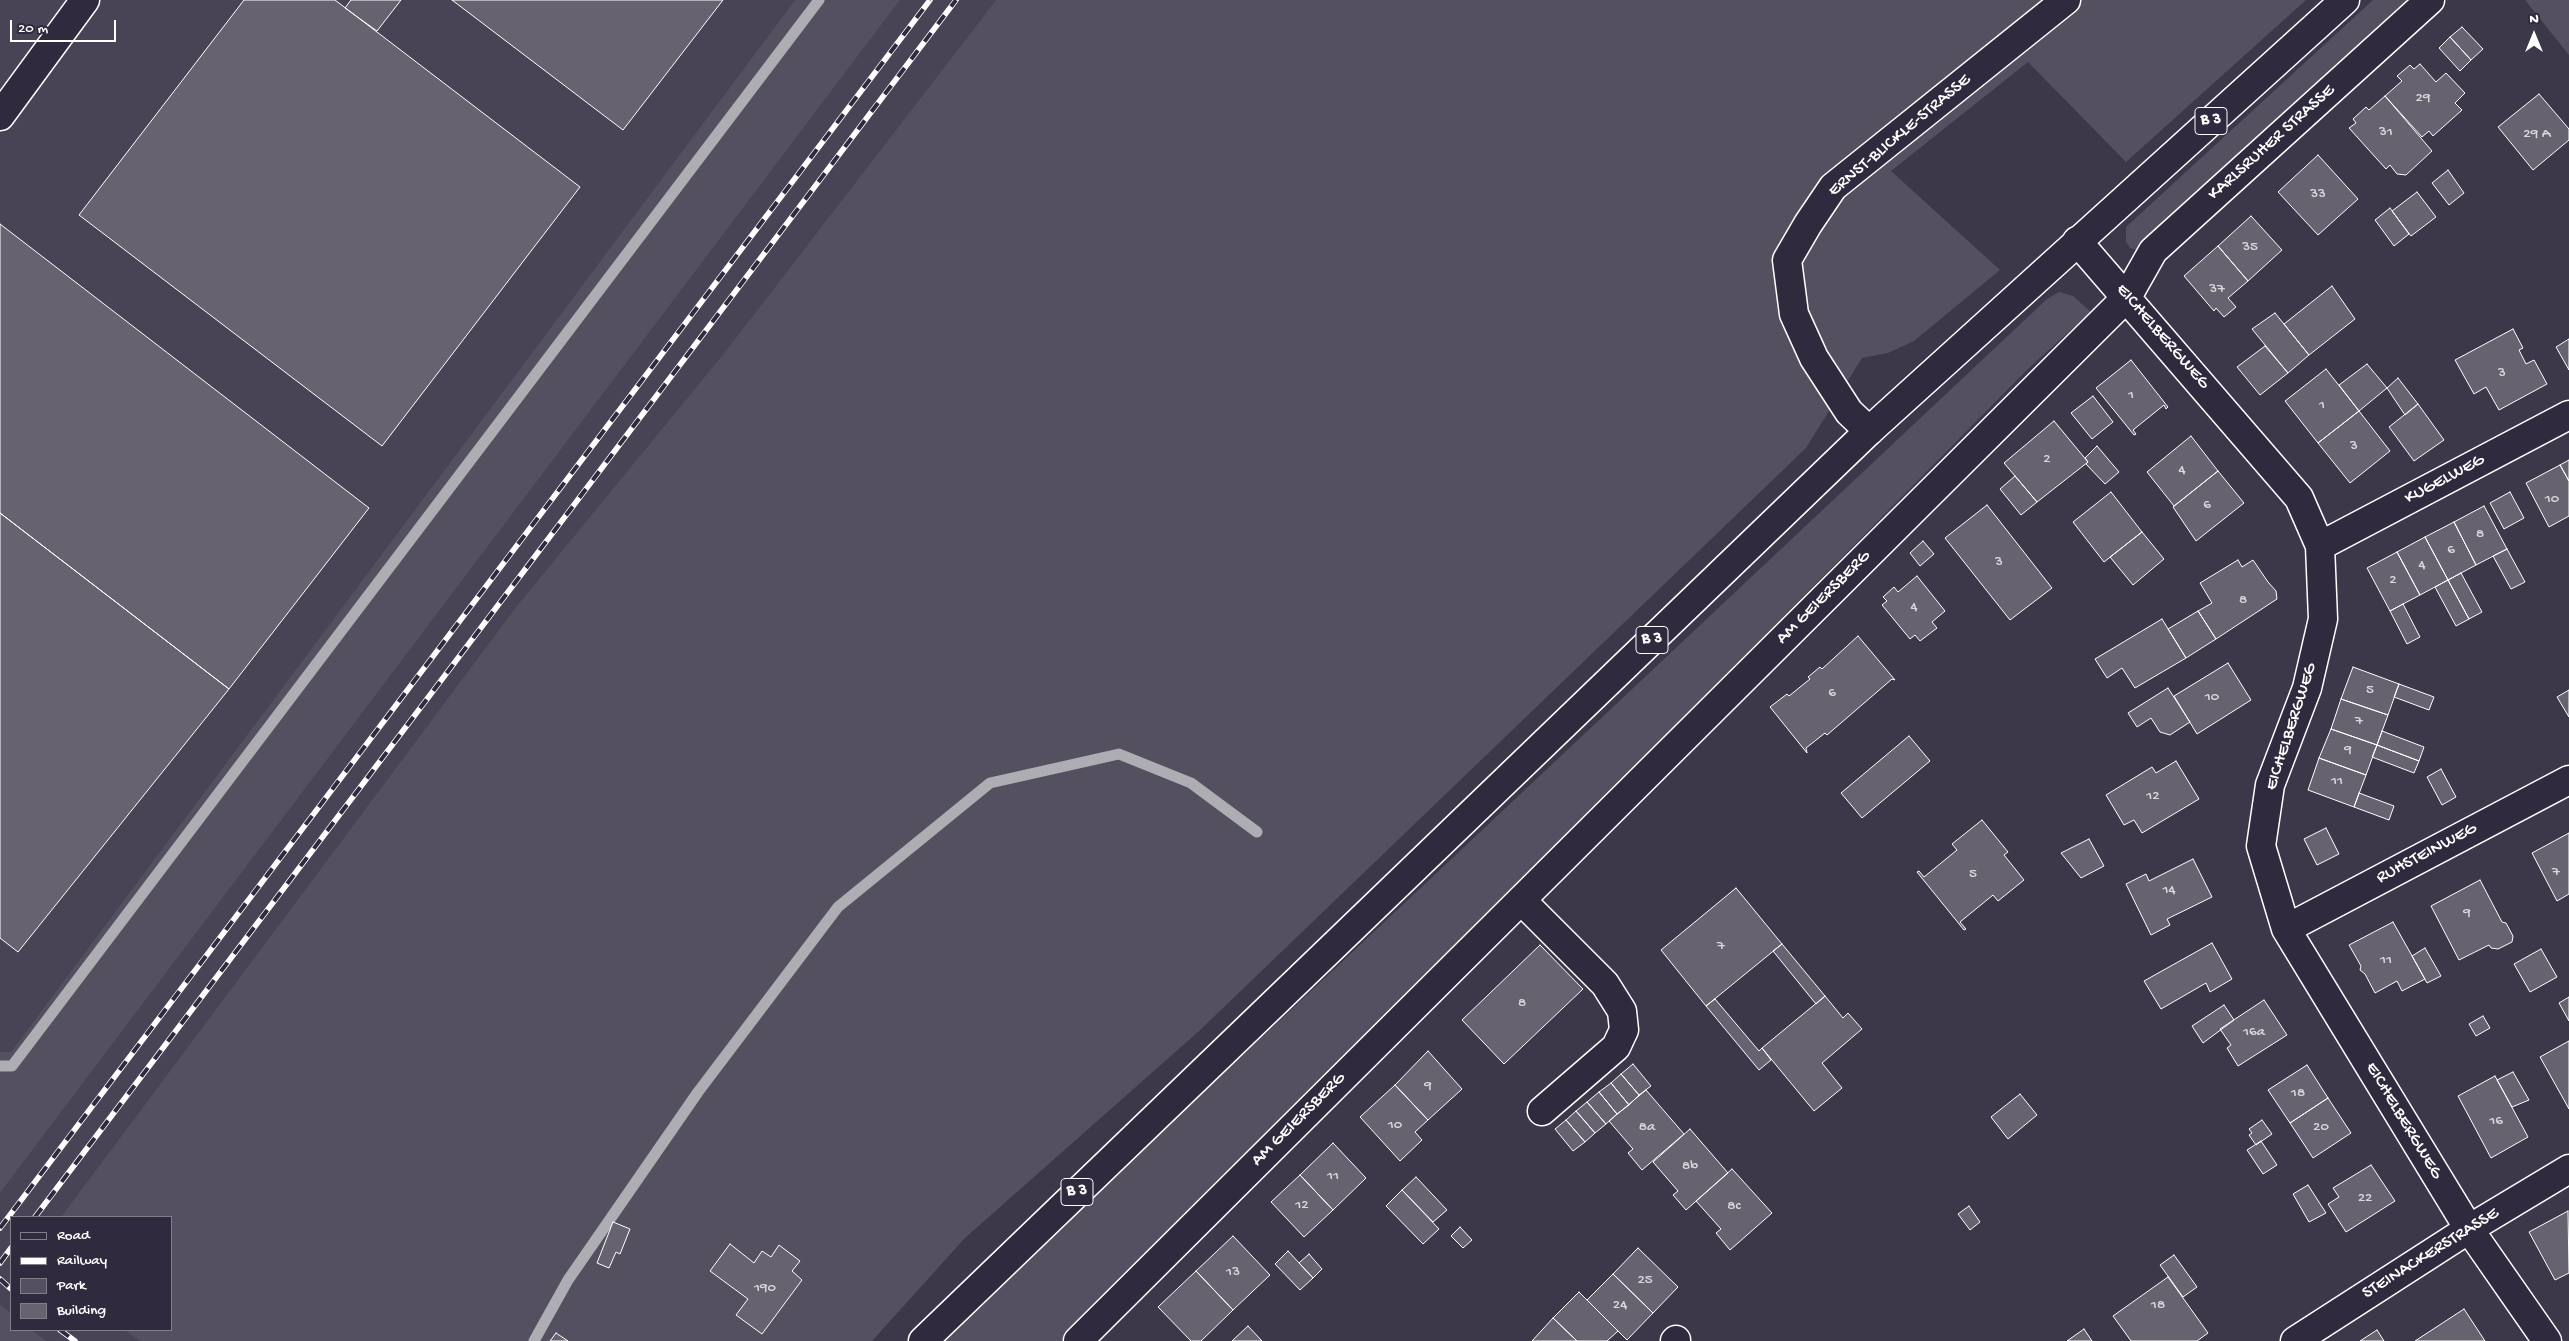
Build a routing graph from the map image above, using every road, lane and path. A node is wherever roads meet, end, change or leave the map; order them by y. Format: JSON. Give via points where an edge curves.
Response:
{"nodes":[{"id":1,"x":85,"y":0,"type":"edge"},
{"id":2,"x":2066,"y":0,"type":"edge"},
{"id":3,"x":2345,"y":0,"type":"edge"},
{"id":4,"x":2430,"y":0,"type":"edge"},
{"id":5,"x":0,"y":116,"type":"edge"},
{"id":6,"x":2077,"y":241,"type":"junction"},
{"id":7,"x":2127,"y":296,"type":"junction"},
{"id":8,"x":2569,"y":415,"type":"edge"},
{"id":9,"x":1870,"y":431,"type":"junction"},
{"id":10,"x":2320,"y":546,"type":"junction"},
{"id":11,"x":2569,"y":780,"type":"edge"},
{"id":12,"x":1521,"y":900,"type":"junction"},
{"id":13,"x":2286,"y":929,"type":"junction"},
{"id":14,"x":1542,"y":1111,"type":"dead end"},
{"id":15,"x":2569,"y":1169,"type":"edge"},
{"id":16,"x":2468,"y":1229,"type":"junction"},
{"id":17,"x":923,"y":1341,"type":"edge"},
{"id":18,"x":1078,"y":1341,"type":"edge"},
{"id":19,"x":2295,"y":1341,"type":"edge"},
{"id":20,"x":2547,"y":1341,"type":"edge"}],
"edges":[{"from":1,"to":5,"type":"street"},
{"from":2,"to":9,"type":"street","name":"ERNST-BLICKLE-STRASSE","via":[[1833,187],[1787,260],[1794,314],[1814,358],[1849,412]]},
{"from":3,"to":6,"type":"street","number":"B 3"},
{"from":4,"to":7,"type":"street","name":"KARLSRUHER STRASSE","via":[[2153,251]]},
{"from":6,"to":7,"type":"street","name":"EICHELBERGWEG"},
{"from":6,"to":9,"type":"street","number":"B 3"},
{"from":7,"to":10,"type":"street","name":"EICHELBERGWEG","via":[[2299,498]]},
{"from":7,"to":12,"type":"street","name":"AM GEIERSBERG"},
{"from":8,"to":10,"type":"street","name":"KUGELWEG"},
{"from":9,"to":17,"type":"street","number":"B 3"},
{"from":10,"to":13,"type":"street","name":"EICHELBERGWEG","via":[[2323,618],[2307,688],[2270,785],[2262,846]]},
{"from":11,"to":13,"type":"street","name":"RUHSTEINWEG"},
{"from":12,"to":14,"type":"street","via":[[1605,984],[1622,1011],[1624,1030],[1616,1047]]},
{"from":12,"to":18,"type":"street","name":"AM GEIERSBERG"},
{"from":13,"to":16,"type":"street","name":"EICHELBERGWEG"},
{"from":15,"to":16,"type":"street","name":"STEINACKERSTRASSE"},
{"from":16,"to":19,"type":"street","name":"STEINACKERSTRASSE"},
{"from":16,"to":20,"type":"street","name":"EICHELBERGWEG"}]}
